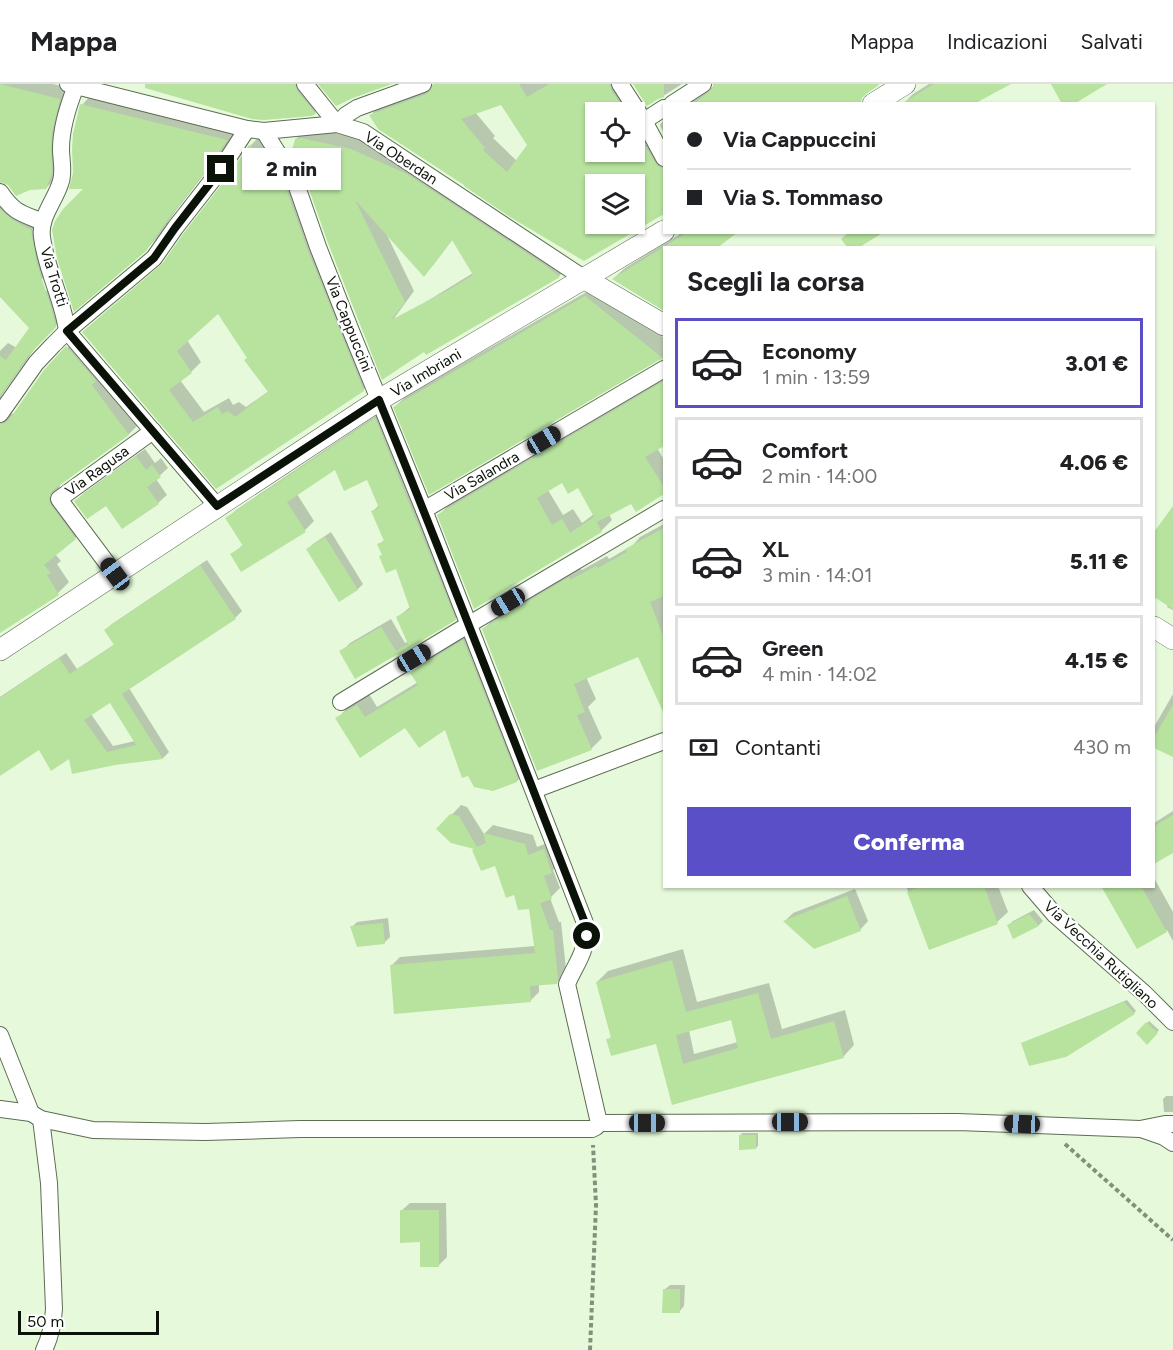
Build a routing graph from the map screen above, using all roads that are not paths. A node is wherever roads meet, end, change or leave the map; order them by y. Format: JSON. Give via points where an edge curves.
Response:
{"nodes":[{"id":1,"x":305,"y":84,"type":"edge"},
{"id":2,"x":423,"y":84,"type":"edge"},
{"id":3,"x":620,"y":84,"type":"edge"},
{"id":4,"x":703,"y":84,"type":"edge"},
{"id":5,"x":905,"y":84,"type":"edge"},
{"id":6,"x":72,"y":85,"type":"edge"},
{"id":7,"x":632,"y":102,"type":"edge"},
{"id":8,"x":675,"y":102,"type":"edge"},
{"id":9,"x":876,"y":102,"type":"edge"},
{"id":10,"x":663,"y":109,"type":"edge"},
{"id":11,"x":645,"y":120,"type":"edge"},
{"id":12,"x":645,"y":123,"type":"edge"},
{"id":13,"x":337,"y":124,"type":"junction"},
{"id":14,"x":247,"y":129,"type":"junction"},
{"id":15,"x":264,"y":131,"type":"junction"},
{"id":16,"x":663,"y":156,"type":"edge"},
{"id":17,"x":0,"y":192,"type":"edge"},
{"id":18,"x":43,"y":222,"type":"junction"},
{"id":19,"x":663,"y":232,"type":"edge"},
{"id":20,"x":585,"y":279,"type":"junction"},
{"id":21,"x":663,"y":324,"type":"edge"},
{"id":22,"x":67,"y":331,"type":"junction"},
{"id":23,"x":663,"y":370,"type":"edge"},
{"id":24,"x":379,"y":400,"type":"junction"},
{"id":25,"x":0,"y":414,"type":"edge"},
{"id":26,"x":153,"y":431,"type":"junction"},
{"id":27,"x":217,"y":506,"type":"junction"},
{"id":28,"x":424,"y":510,"type":"junction"},
{"id":29,"x":663,"y":510,"type":"edge"},
{"id":30,"x":115,"y":574,"type":"junction"},
{"id":31,"x":468,"y":625,"type":"junction"},
{"id":32,"x":1155,"y":628,"type":"edge"},
{"id":33,"x":1173,"y":639,"type":"edge"},
{"id":34,"x":0,"y":650,"type":"edge"},
{"id":35,"x":341,"y":702,"type":"dead end"},
{"id":36,"x":663,"y":741,"type":"edge"},
{"id":37,"x":534,"y":790,"type":"junction"},
{"id":38,"x":1032,"y":888,"type":"edge"},
{"id":39,"x":1173,"y":1022,"type":"edge"},
{"id":40,"x":0,"y":1035,"type":"edge"},
{"id":41,"x":0,"y":1109,"type":"edge"},
{"id":42,"x":36,"y":1116,"type":"junction"},
{"id":43,"x":1173,"y":1124,"type":"edge"},
{"id":44,"x":596,"y":1126,"type":"junction"},
{"id":45,"x":1140,"y":1129,"type":"junction"},
{"id":46,"x":1173,"y":1143,"type":"edge"},
{"id":47,"x":44,"y":1350,"type":"edge"}],
"edges":[{"from":1,"to":13,"type":"street"},
{"from":2,"to":13,"type":"street","via":[[357,108]]},
{"from":3,"to":7,"type":"street"},
{"from":4,"to":8,"type":"street"},
{"from":5,"to":9,"type":"street"},
{"from":6,"to":14,"type":"street","name":"Via Oberdan"},
{"from":6,"to":18,"type":"street","name":"Via Trotti","via":[[62,129],[62,177]]},
{"from":10,"to":11,"type":"street"},
{"from":12,"to":16,"type":"street"},
{"from":13,"to":15,"type":"street","name":"Via Oberdan"},
{"from":13,"to":20,"type":"street","name":"Via Oberdan","via":[[363,132]]},
{"from":14,"to":15,"type":"street","name":"Via Oberdan"},
{"from":14,"to":22,"type":"street","via":[[154,258]]},
{"from":15,"to":24,"type":"street","name":"Via Cappuccini","via":[[295,181]]},
{"from":17,"to":18,"type":"street","via":[[15,211]]},
{"from":18,"to":22,"type":"street","name":"Via Trotti","via":[[42,238]]},
{"from":19,"to":20,"type":"street","name":"Via Imbriani"},
{"from":20,"to":21,"type":"street","name":"Via Oberdan"},
{"from":20,"to":24,"type":"street","name":"Via Imbriani"},
{"from":22,"to":25,"type":"street","via":[[36,363]]},
{"from":22,"to":26,"type":"street"},
{"from":23,"to":28,"type":"street","name":"Via Salandra"},
{"from":24,"to":27,"type":"street","name":"Via Imbriani"},
{"from":24,"to":28,"type":"street","name":"Via Cappuccini"},
{"from":26,"to":27,"type":"street"},
{"from":26,"to":30,"type":"street","name":"Via Ragusa","via":[[59,499]]},
{"from":27,"to":30,"type":"street","name":"Via Imbriani"},
{"from":28,"to":31,"type":"street","name":"Via Cappuccini"},
{"from":29,"to":31,"type":"street"},
{"from":30,"to":34,"type":"street","name":"Via Imbriani"},
{"from":31,"to":35,"type":"street"},
{"from":31,"to":37,"type":"street","name":"Via Cappuccini"},
{"from":32,"to":33,"type":"street"},
{"from":36,"to":37,"type":"street"},
{"from":37,"to":44,"type":"street","name":"Via Cappuccini","via":[[585,923],[584,951],[567,984]]},
{"from":38,"to":39,"type":"street","name":"Via Vecchia Rutigliano","via":[[1055,915]]},
{"from":40,"to":42,"type":"street"},
{"from":41,"to":42,"type":"street"},
{"from":42,"to":44,"type":"street","via":[[93,1130]]},
{"from":42,"to":47,"type":"street","via":[[49,1183],[54,1309],[53,1326]]},
{"from":43,"to":45,"type":"street"},
{"from":44,"to":45,"type":"street","via":[[957,1122]]},
{"from":45,"to":46,"type":"street"}]}
